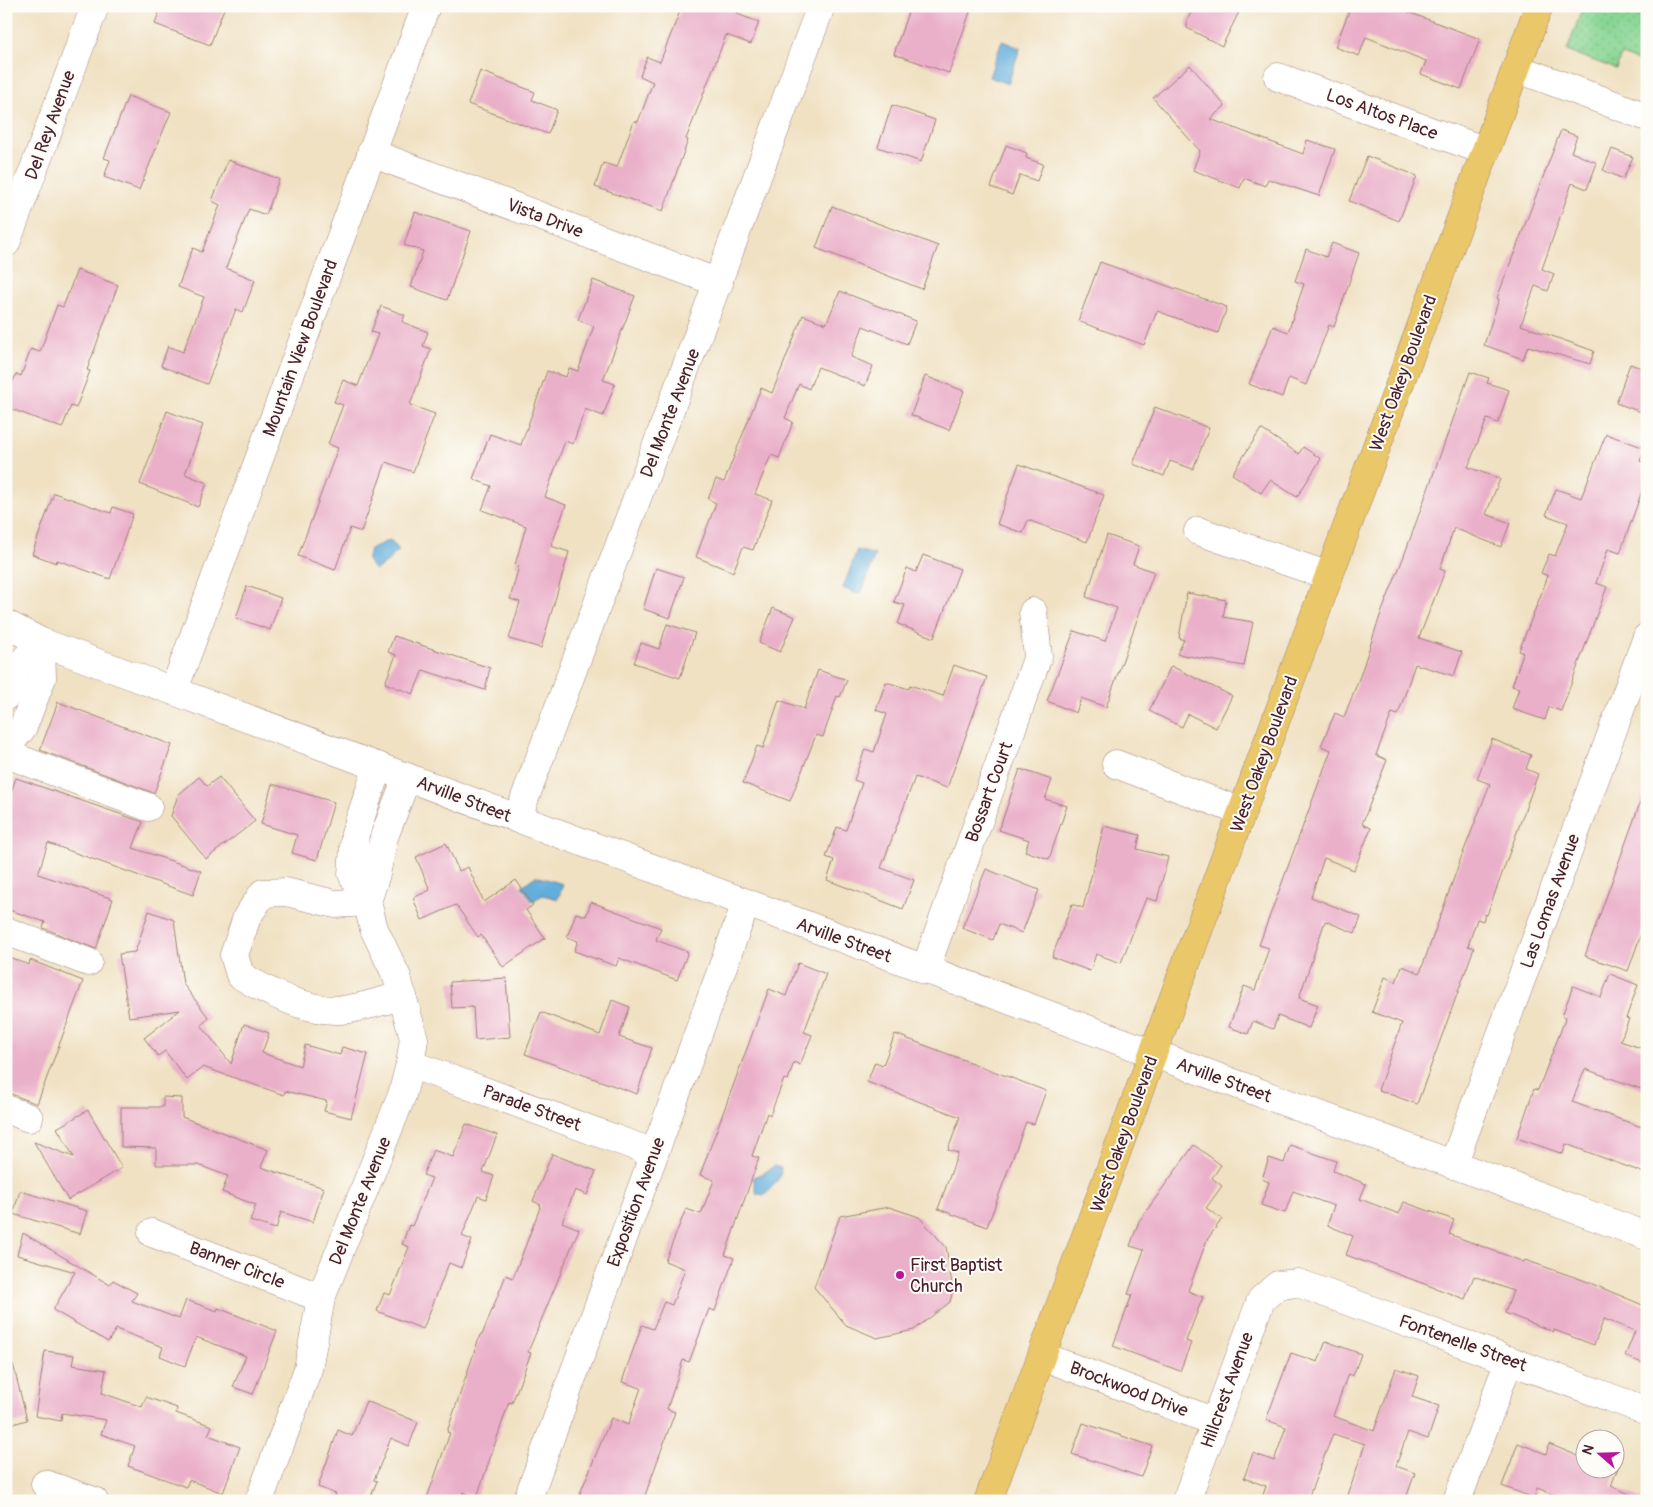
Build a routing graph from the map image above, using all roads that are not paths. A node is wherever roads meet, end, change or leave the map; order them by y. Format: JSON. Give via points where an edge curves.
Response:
{"nodes":[{"id":1,"x":95,"y":6,"type":"edge"},
{"id":2,"x":426,"y":6,"type":"edge"},
{"id":3,"x":821,"y":6,"type":"edge"},
{"id":4,"x":1539,"y":6,"type":"edge"},
{"id":5,"x":1516,"y":68,"type":"junction"},
{"id":6,"x":1278,"y":77,"type":"dead end"},
{"id":7,"x":1647,"y":117,"type":"edge"},
{"id":8,"x":1486,"y":151,"type":"junction"},
{"id":9,"x":372,"y":153,"type":"junction"},
{"id":10,"x":6,"y":243,"type":"edge"},
{"id":11,"x":719,"y":283,"type":"junction"},
{"id":12,"x":1198,"y":531,"type":"dead end"},
{"id":13,"x":1329,"y":576,"type":"junction"},
{"id":14,"x":1033,"y":612,"type":"dead end"},
{"id":15,"x":6,"y":624,"type":"edge"},
{"id":16,"x":6,"y":634,"type":"edge"},
{"id":17,"x":1647,"y":637,"type":"edge"},
{"id":18,"x":41,"y":642,"type":"junction"},
{"id":19,"x":174,"y":690,"type":"junction"},
{"id":20,"x":6,"y":696,"type":"edge"},
{"id":21,"x":6,"y":748,"type":"edge"},
{"id":22,"x":6,"y":754,"type":"edge"},
{"id":23,"x":1116,"y":764,"type":"dead end"},
{"id":24,"x":378,"y":766,"type":"junction"},
{"id":25,"x":406,"y":777,"type":"junction"},
{"id":26,"x":148,"y":806,"type":"dead end"},
{"id":27,"x":1242,"y":812,"type":"junction"},
{"id":28,"x":518,"y":819,"type":"junction"},
{"id":29,"x":367,"y":902,"type":"junction"},
{"id":30,"x":746,"y":904,"type":"junction"},
{"id":31,"x":6,"y":931,"type":"edge"},
{"id":32,"x":88,"y":962,"type":"dead end"},
{"id":33,"x":925,"y":970,"type":"junction"},
{"id":34,"x":403,"y":996,"type":"junction"},
{"id":35,"x":1153,"y":1054,"type":"junction"},
{"id":36,"x":410,"y":1064,"type":"junction"},
{"id":37,"x":654,"y":1153,"type":"junction"},
{"id":38,"x":1453,"y":1165,"type":"junction"},
{"id":39,"x":152,"y":1233,"type":"dead end"},
{"id":40,"x":1647,"y":1236,"type":"edge"},
{"id":41,"x":1278,"y":1285,"type":"joint"},
{"id":42,"x":321,"y":1298,"type":"junction"},
{"id":43,"x":1042,"y":1356,"type":"junction"},
{"id":44,"x":1509,"y":1360,"type":"junction"},
{"id":45,"x":1647,"y":1410,"type":"edge"},
{"id":46,"x":1216,"y":1422,"type":"junction"},
{"id":47,"x":45,"y":1484,"type":"dead end"},
{"id":48,"x":94,"y":1501,"type":"edge"},
{"id":49,"x":259,"y":1501,"type":"edge"},
{"id":50,"x":527,"y":1501,"type":"edge"},
{"id":51,"x":988,"y":1501,"type":"edge"},
{"id":52,"x":1186,"y":1501,"type":"edge"},
{"id":53,"x":1457,"y":1501,"type":"edge"}],
"edges":[{"from":1,"to":10,"type":"street","name":"Del Rey Avenue"},
{"from":2,"to":9,"type":"street","name":"Mountain View Boulevard"},
{"from":3,"to":11,"type":"street","name":"Del Monte Avenue"},
{"from":4,"to":5,"type":"main road","name":"West Oakey Boulevard"},
{"from":5,"to":7,"type":"street"},
{"from":5,"to":8,"type":"main road","name":"West Oakey Boulevard"},
{"from":6,"to":8,"type":"street","name":"Los Altos Place"},
{"from":8,"to":13,"type":"main road","name":"West Oakey Boulevard"},
{"from":9,"to":11,"type":"street","name":"Vista Drive"},
{"from":9,"to":19,"type":"street","name":"Mountain View Boulevard"},
{"from":11,"to":28,"type":"street","name":"Del Monte Avenue"},
{"from":12,"to":13,"type":"street"},
{"from":13,"to":27,"type":"main road","name":"West Oakey Boulevard"},
{"from":14,"to":33,"type":"street","name":"Bossart Court","via":[[1038,656]]},
{"from":15,"to":18,"type":"street","name":"Arville Street"},
{"from":16,"to":18,"type":"street","name":"Arville Street"},
{"from":17,"to":38,"type":"street","name":"Las Lomas Avenue"},
{"from":18,"to":19,"type":"street","name":"Arville Street"},
{"from":18,"to":20,"type":"street","via":[[16,669]]},
{"from":18,"to":21,"type":"street","via":[[42,678],[23,727]]},
{"from":19,"to":24,"type":"street","name":"Arville Street"},
{"from":22,"to":26,"type":"street"},
{"from":23,"to":27,"type":"street"},
{"from":24,"to":25,"type":"street","name":"Arville Street"},
{"from":24,"to":29,"type":"street","name":"Del Monte Avenue","via":[[355,834],[352,855],[352,874]]},
{"from":25,"to":28,"type":"street","name":"Arville Street"},
{"from":25,"to":29,"type":"street","via":[[384,837]]},
{"from":27,"to":35,"type":"main road","name":"West Oakey Boulevard"},
{"from":28,"to":30,"type":"street","name":"Arville Street"},
{"from":29,"to":34,"type":"street","name":"Del Monte Avenue","via":[[374,929]]},
{"from":29,"to":34,"type":"street","via":[[336,904],[286,892],[263,893],[247,917],[234,955],[240,975],[264,990],[315,1008],[341,1010]]},
{"from":30,"to":33,"type":"street","name":"Arville Street"},
{"from":30,"to":37,"type":"street","name":"Exposition Avenue"},
{"from":31,"to":32,"type":"street"},
{"from":33,"to":35,"type":"street","name":"Arville Street"},
{"from":34,"to":36,"type":"street","name":"Del Monte Avenue","via":[[414,1039]]},
{"from":35,"to":38,"type":"street","name":"Arville Street"},
{"from":35,"to":43,"type":"main road","name":"West Oakey Boulevard"},
{"from":36,"to":37,"type":"street","name":"Parade Street"},
{"from":36,"to":42,"type":"street","name":"Del Monte Avenue","via":[[402,1095]]},
{"from":37,"to":50,"type":"street","name":"Exposition Avenue"},
{"from":38,"to":40,"type":"street","name":"Arville Street"},
{"from":39,"to":42,"type":"street","name":"Banner Circle"},
{"from":41,"to":44,"type":"street","name":"Fontenelle Street","via":[[1298,1283]]},
{"from":41,"to":46,"type":"street","name":"Hillcrest Avenue","via":[[1261,1300]]},
{"from":42,"to":49,"type":"street","name":"Del Monte Avenue","via":[[308,1369]]},
{"from":43,"to":46,"type":"street","name":"Brockwood Drive"},
{"from":43,"to":51,"type":"main road","name":"West Oakey Boulevard"},
{"from":44,"to":45,"type":"street","name":"Fontenelle Street"},
{"from":44,"to":53,"type":"street"},
{"from":46,"to":52,"type":"street","name":"Hillcrest Avenue"},
{"from":47,"to":48,"type":"street"}]}
